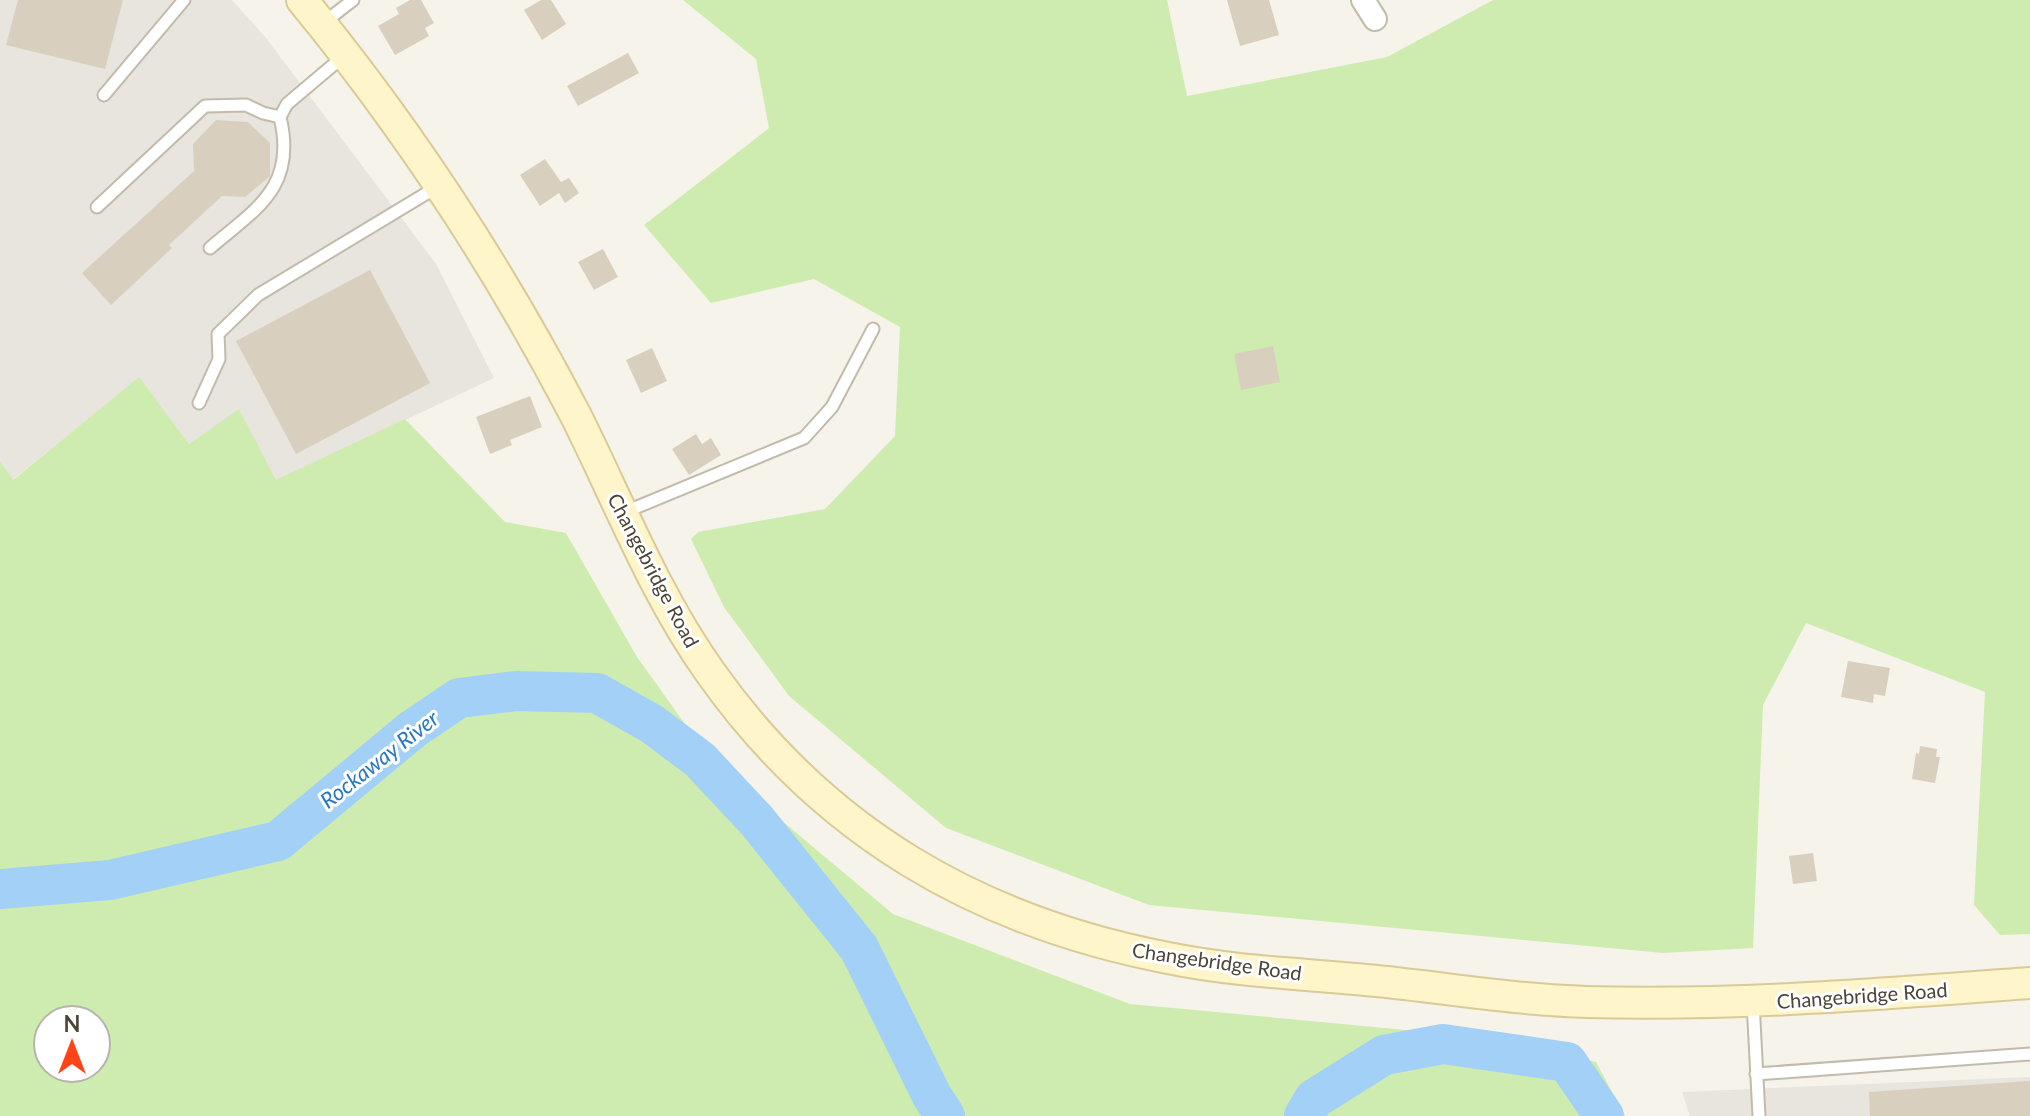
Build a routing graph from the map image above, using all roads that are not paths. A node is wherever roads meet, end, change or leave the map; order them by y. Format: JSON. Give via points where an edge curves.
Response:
{"nodes":[{"id":1,"x":184,"y":0,"type":"edge"},
{"id":2,"x":302,"y":0,"type":"edge"},
{"id":3,"x":353,"y":0,"type":"edge"},
{"id":4,"x":322,"y":24,"type":"junction"},
{"id":5,"x":345,"y":54,"type":"junction"},
{"id":6,"x":104,"y":95,"type":"dead end"},
{"id":7,"x":280,"y":117,"type":"junction"},
{"id":8,"x":441,"y":184,"type":"junction"},
{"id":9,"x":97,"y":207,"type":"dead end"},
{"id":10,"x":210,"y":248,"type":"dead end"},
{"id":11,"x":873,"y":329,"type":"dead end"},
{"id":12,"x":199,"y":403,"type":"dead end"},
{"id":13,"x":622,"y":513,"type":"junction"},
{"id":14,"x":2030,"y":983,"type":"edge"},
{"id":15,"x":1753,"y":1002,"type":"junction"},
{"id":16,"x":2030,"y":1054,"type":"edge"},
{"id":17,"x":1756,"y":1074,"type":"junction"},
{"id":18,"x":1759,"y":1116,"type":"edge"}],
"edges":[{"from":1,"to":6,"type":"lane"},
{"from":2,"to":4,"type":"main road","name":"Changebridge Road"},
{"from":3,"to":4,"type":"lane"},
{"from":4,"to":5,"type":"main road","name":"Changebridge Road"},
{"from":5,"to":7,"type":"lane","via":[[287,104]]},
{"from":5,"to":8,"type":"main road","name":"Changebridge Road"},
{"from":7,"to":9,"type":"lane","via":[[246,105],[205,106]]},
{"from":7,"to":10,"type":"lane","via":[[284,134],[279,181],[265,201]]},
{"from":8,"to":12,"type":"lane","via":[[258,295],[218,334],[219,359]]},
{"from":8,"to":13,"type":"main road","name":"Changebridge Road","via":[[516,305]]},
{"from":11,"to":13,"type":"lane","via":[[832,407],[804,438]]},
{"from":13,"to":15,"type":"main road","name":"Changebridge Road","via":[[676,620],[745,719],[786,763],[878,841],[978,900],[1097,942],[1231,967],[1579,1002]]},
{"from":14,"to":15,"type":"main road","name":"Changebridge Road"},
{"from":15,"to":17,"type":"lane"},
{"from":16,"to":17,"type":"lane"},
{"from":17,"to":18,"type":"lane"}]}
